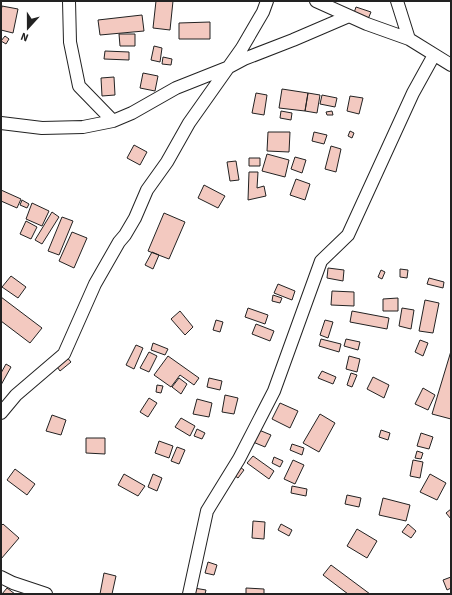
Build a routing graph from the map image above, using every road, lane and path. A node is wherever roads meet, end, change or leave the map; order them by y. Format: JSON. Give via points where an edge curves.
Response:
{"nodes":[{"id":1,"x":69,"y":1,"type":"edge"},
{"id":2,"x":267,"y":1,"type":"edge"},
{"id":3,"x":316,"y":1,"type":"edge"},
{"id":4,"x":397,"y":1,"type":"edge"},
{"id":5,"x":349,"y":16,"type":"junction"},
{"id":6,"x":409,"y":39,"type":"junction"},
{"id":7,"x":434,"y":55,"type":"junction"},
{"id":8,"x":451,"y":65,"type":"edge"},
{"id":9,"x":230,"y":67,"type":"junction"},
{"id":10,"x":113,"y":121,"type":"junction"},
{"id":11,"x":1,"y":123,"type":"edge"},
{"id":12,"x":1,"y":413,"type":"edge"},
{"id":13,"x":1,"y":577,"type":"edge"},
{"id":14,"x":46,"y":594,"type":"edge"},
{"id":15,"x":189,"y":594,"type":"edge"}],
"edges":[{"from":1,"to":10,"type":"street","via":[[70,42],[79,86]]},
{"from":2,"to":9,"type":"street"},
{"from":3,"to":5,"type":"street"},
{"from":4,"to":6,"type":"street"},
{"from":5,"to":6,"type":"street"},
{"from":5,"to":9,"type":"street"},
{"from":6,"to":7,"type":"street"},
{"from":7,"to":8,"type":"street"},
{"from":7,"to":15,"type":"street","via":[[413,92],[348,235],[321,261],[274,391],[239,459],[207,512]]},
{"from":9,"to":10,"type":"street","via":[[176,88]]},
{"from":9,"to":12,"type":"street","via":[[189,123],[168,162],[147,190],[135,218],[96,284],[64,354],[16,395]]},
{"from":10,"to":11,"type":"street","via":[[83,127],[42,128]]},
{"from":13,"to":14,"type":"street"}]}
